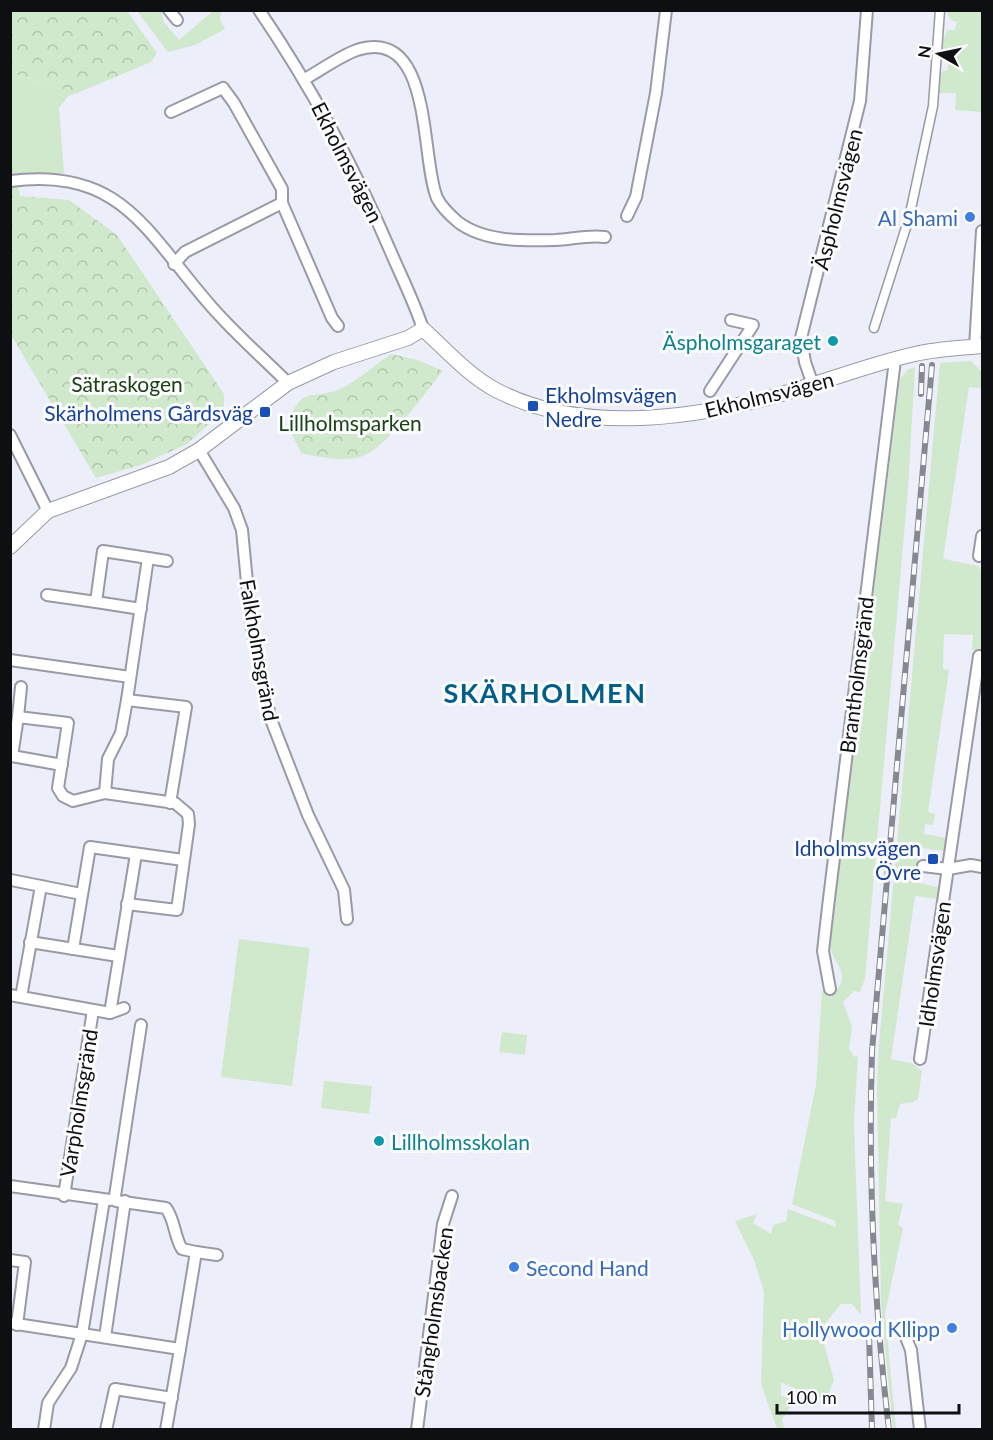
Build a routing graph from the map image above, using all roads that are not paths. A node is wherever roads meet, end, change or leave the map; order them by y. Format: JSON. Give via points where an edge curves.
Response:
{"nodes":[{"id":1,"x":169,"y":10,"type":"edge"},
{"id":2,"x":259,"y":10,"type":"edge"},
{"id":3,"x":666,"y":10,"type":"edge"},
{"id":4,"x":867,"y":10,"type":"edge"},
{"id":5,"x":940,"y":10,"type":"edge"},
{"id":6,"x":177,"y":20,"type":"dead end"},
{"id":7,"x":305,"y":79,"type":"junction"},
{"id":8,"x":171,"y":112,"type":"dead end"},
{"id":9,"x":10,"y":181,"type":"edge"},
{"id":10,"x":282,"y":203,"type":"junction"},
{"id":11,"x":627,"y":216,"type":"dead end"},
{"id":12,"x":982,"y":231,"type":"edge"},
{"id":13,"x":605,"y":237,"type":"dead end"},
{"id":14,"x":174,"y":264,"type":"junction"},
{"id":15,"x":731,"y":320,"type":"dead end"},
{"id":16,"x":338,"y":326,"type":"dead end"},
{"id":17,"x":874,"y":328,"type":"dead end"},
{"id":18,"x":423,"y":329,"type":"junction"},
{"id":19,"x":979,"y":347,"type":"edge"},
{"id":20,"x":895,"y":360,"type":"junction"},
{"id":21,"x":288,"y":383,"type":"junction"},
{"id":22,"x":813,"y":385,"type":"junction"},
{"id":23,"x":710,"y":391,"type":"dead end"},
{"id":24,"x":10,"y":435,"type":"edge"},
{"id":25,"x":199,"y":450,"type":"junction"},
{"id":26,"x":48,"y":511,"type":"junction"},
{"id":27,"x":982,"y":536,"type":"edge"},
{"id":28,"x":10,"y":547,"type":"edge"},
{"id":29,"x":979,"y":556,"type":"dead end"},
{"id":30,"x":148,"y":558,"type":"junction"},
{"id":31,"x":167,"y":561,"type":"dead end"},
{"id":32,"x":47,"y":595,"type":"dead end"},
{"id":33,"x":96,"y":602,"type":"junction"},
{"id":34,"x":141,"y":609,"type":"junction"},
{"id":35,"x":979,"y":656,"type":"dead end"},
{"id":36,"x":10,"y":660,"type":"edge"},
{"id":37,"x":130,"y":677,"type":"junction"},
{"id":38,"x":21,"y":687,"type":"dead end"},
{"id":39,"x":127,"y":700,"type":"junction"},
{"id":40,"x":18,"y":717,"type":"junction"},
{"id":41,"x":11,"y":756,"type":"edge"},
{"id":42,"x":62,"y":765,"type":"junction"},
{"id":43,"x":105,"y":793,"type":"junction"},
{"id":44,"x":170,"y":803,"type":"junction"},
{"id":45,"x":136,"y":854,"type":"junction"},
{"id":46,"x":183,"y":860,"type":"junction"},
{"id":47,"x":923,"y":866,"type":"dead end"},
{"id":48,"x":982,"y":867,"type":"edge"},
{"id":49,"x":948,"y":869,"type":"junction"},
{"id":50,"x":11,"y":880,"type":"edge"},
{"id":51,"x":41,"y":886,"type":"junction"},
{"id":52,"x":81,"y":894,"type":"junction"},
{"id":53,"x":127,"y":904,"type":"junction"},
{"id":54,"x":347,"y":919,"type":"dead end"},
{"id":55,"x":30,"y":942,"type":"junction"},
{"id":56,"x":73,"y":949,"type":"junction"},
{"id":57,"x":118,"y":956,"type":"junction"},
{"id":58,"x":830,"y":989,"type":"dead end"},
{"id":59,"x":16,"y":996,"type":"edge"},
{"id":60,"x":124,"y":1008,"type":"dead end"},
{"id":61,"x":93,"y":1010,"type":"junction"},
{"id":62,"x":110,"y":1013,"type":"junction"},
{"id":63,"x":141,"y":1025,"type":"dead end"},
{"id":64,"x":920,"y":1059,"type":"dead end"},
{"id":65,"x":10,"y":1186,"type":"edge"},
{"id":66,"x":64,"y":1196,"type":"junction"},
{"id":67,"x":452,"y":1196,"type":"dead end"},
{"id":68,"x":104,"y":1200,"type":"junction"},
{"id":69,"x":121,"y":1201,"type":"junction"},
{"id":70,"x":196,"y":1252,"type":"junction"},
{"id":71,"x":217,"y":1255,"type":"dead end"},
{"id":72,"x":10,"y":1260,"type":"edge"},
{"id":73,"x":14,"y":1324,"type":"edge"},
{"id":74,"x":903,"y":1330,"type":"dead end"},
{"id":75,"x":82,"y":1334,"type":"junction"},
{"id":76,"x":105,"y":1337,"type":"junction"},
{"id":77,"x":180,"y":1349,"type":"junction"},
{"id":78,"x":172,"y":1398,"type":"junction"},
{"id":79,"x":44,"y":1430,"type":"edge"},
{"id":80,"x":106,"y":1430,"type":"edge"},
{"id":81,"x":166,"y":1430,"type":"edge"},
{"id":82,"x":417,"y":1430,"type":"edge"},
{"id":83,"x":920,"y":1430,"type":"edge"}],
"edges":[{"from":1,"to":6,"type":"street"},
{"from":2,"to":7,"type":"street","name":"Ekholmsvägen"},
{"from":3,"to":11,"type":"street","via":[[656,93],[636,197]]},
{"from":4,"to":22,"type":"street","name":"Äspholmsvägen","via":[[860,101],[801,338]]},
{"from":5,"to":17,"type":"street","via":[[933,106],[909,218]]},
{"from":7,"to":13,"type":"street","name":"Ekholmsvägen","via":[[356,50],[386,49],[411,72],[419,94],[438,198],[458,222],[475,233],[515,239]]},
{"from":7,"to":18,"type":"street","name":"Ekholmsvägen","via":[[380,226]]},
{"from":8,"to":10,"type":"street","via":[[223,88],[282,189]]},
{"from":9,"to":14,"type":"street","via":[[52,178],[110,196],[131,211]]},
{"from":10,"to":14,"type":"street","via":[[185,252]]},
{"from":10,"to":16,"type":"street"},
{"from":12,"to":19,"type":"street"},
{"from":14,"to":21,"type":"street"},
{"from":15,"to":23,"type":"street","via":[[753,325]]},
{"from":18,"to":21,"type":"street"},
{"from":18,"to":22,"type":"street","name":"Ekholmsvägen","via":[[460,364],[495,389],[533,406],[571,414],[635,417],[703,412]]},
{"from":19,"to":20,"type":"street","name":"Ekholmsvägen"},
{"from":20,"to":22,"type":"street","name":"Ekholmsvägen"},
{"from":20,"to":58,"type":"street","name":"Brantholmsgränd","via":[[828,907],[824,951]]},
{"from":21,"to":25,"type":"street"},
{"from":24,"to":26,"type":"street"},
{"from":25,"to":26,"type":"street","via":[[169,466]]},
{"from":25,"to":54,"type":"street","name":"Falkholmsgränd","via":[[234,508],[242,530],[251,624],[270,717],[308,815],[344,890]]},
{"from":26,"to":28,"type":"street"},
{"from":27,"to":29,"type":"street"},
{"from":30,"to":31,"type":"street"},
{"from":30,"to":33,"type":"street","via":[[104,551]]},
{"from":30,"to":34,"type":"street"},
{"from":32,"to":33,"type":"street"},
{"from":33,"to":34,"type":"street"},
{"from":34,"to":37,"type":"street"},
{"from":35,"to":49,"type":"street","name":"Idholmsvägen"},
{"from":36,"to":37,"type":"street"},
{"from":37,"to":39,"type":"street"},
{"from":38,"to":40,"type":"street"},
{"from":39,"to":43,"type":"street","via":[[121,733],[108,759]]},
{"from":39,"to":44,"type":"street","via":[[186,707]]},
{"from":40,"to":41,"type":"street"},
{"from":40,"to":42,"type":"street","via":[[68,723]]},
{"from":41,"to":42,"type":"street"},
{"from":42,"to":43,"type":"street","via":[[58,788],[63,796],[73,801]]},
{"from":43,"to":44,"type":"street"},
{"from":44,"to":46,"type":"street","via":[[183,807],[188,814]]},
{"from":45,"to":46,"type":"street"},
{"from":45,"to":52,"type":"street","via":[[90,847]]},
{"from":45,"to":53,"type":"street","name":"Varpholmsgränd"},
{"from":46,"to":53,"type":"street","via":[[177,910]]},
{"from":47,"to":49,"type":"street"},
{"from":48,"to":49,"type":"street"},
{"from":49,"to":64,"type":"street","name":"Idholmsvägen"},
{"from":50,"to":51,"type":"street"},
{"from":51,"to":52,"type":"street"},
{"from":51,"to":55,"type":"street"},
{"from":52,"to":56,"type":"street"},
{"from":53,"to":57,"type":"street","name":"Varpholmsgränd"},
{"from":55,"to":56,"type":"street"},
{"from":55,"to":59,"type":"street"},
{"from":56,"to":57,"type":"street"},
{"from":57,"to":62,"type":"street","name":"Varpholmsgränd"},
{"from":59,"to":61,"type":"street","name":"Varpholmsgränd"},
{"from":60,"to":62,"type":"street","name":"Varpholmsgränd"},
{"from":61,"to":62,"type":"street","name":"Varpholmsgränd"},
{"from":61,"to":66,"type":"street","name":"Varpholmsgränd"},
{"from":63,"to":69,"type":"street"},
{"from":65,"to":66,"type":"street"},
{"from":66,"to":68,"type":"street"},
{"from":67,"to":82,"type":"street","name":"Stångholmsbacken","via":[[443,1224]]},
{"from":68,"to":69,"type":"street"},
{"from":68,"to":75,"type":"street"},
{"from":69,"to":70,"type":"street","via":[[166,1208],[182,1249]]},
{"from":69,"to":76,"type":"street"},
{"from":70,"to":71,"type":"street"},
{"from":70,"to":77,"type":"street"},
{"from":72,"to":73,"type":"street","via":[[25,1262]]},
{"from":73,"to":75,"type":"street"},
{"from":74,"to":83,"type":"street","via":[[911,1350]]},
{"from":75,"to":76,"type":"street"},
{"from":75,"to":79,"type":"street","via":[[71,1368],[48,1403]]},
{"from":76,"to":77,"type":"street"},
{"from":77,"to":78,"type":"street"},
{"from":78,"to":80,"type":"street","via":[[115,1389]]},
{"from":78,"to":81,"type":"street"}]}
